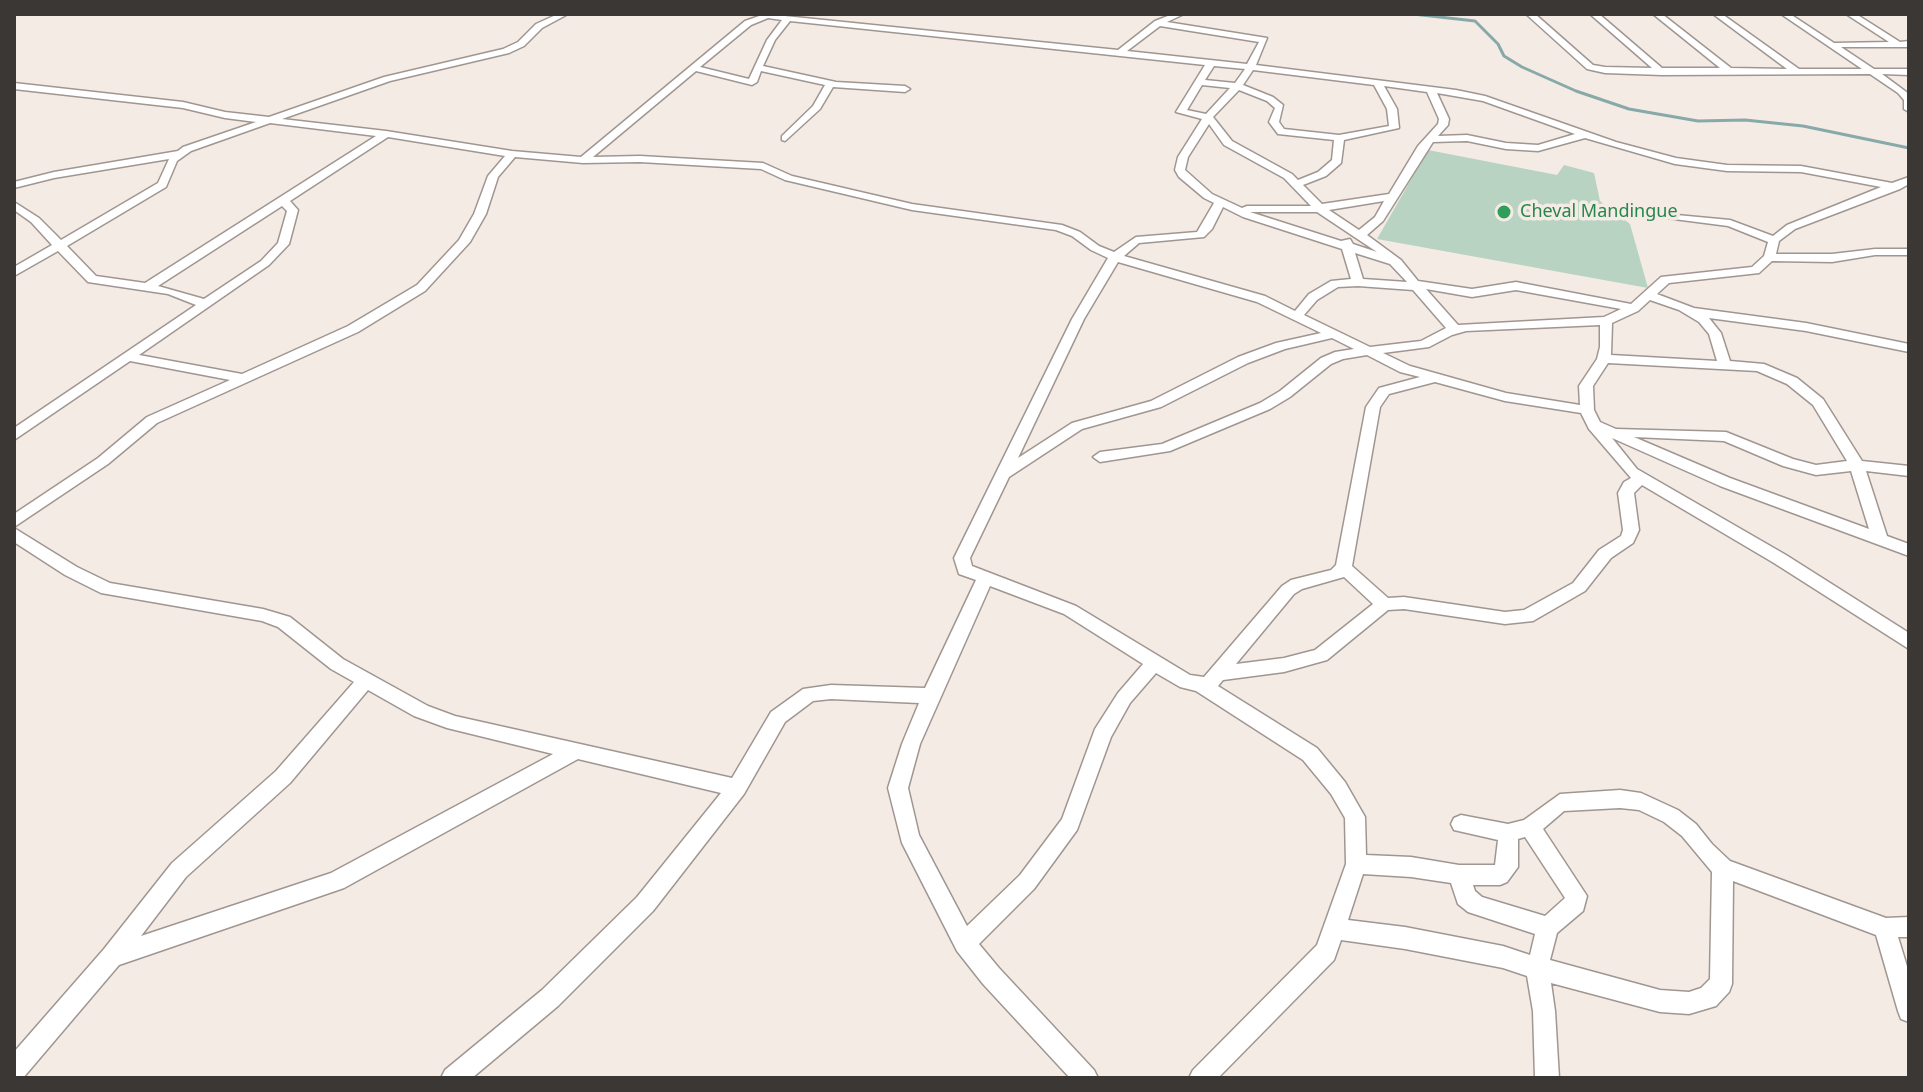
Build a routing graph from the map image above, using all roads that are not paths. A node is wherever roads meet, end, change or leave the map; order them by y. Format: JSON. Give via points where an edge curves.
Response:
{"nodes":[{"id":1,"x":564,"y":14,"type":"edge"},
{"id":2,"x":1180,"y":14,"type":"edge"},
{"id":3,"x":1530,"y":14,"type":"edge"},
{"id":4,"x":1594,"y":14,"type":"edge"},
{"id":5,"x":1657,"y":14,"type":"edge"},
{"id":6,"x":1717,"y":14,"type":"edge"},
{"id":7,"x":1785,"y":14,"type":"edge"},
{"id":8,"x":1850,"y":14,"type":"edge"},
{"id":9,"x":769,"y":15,"type":"edge"},
{"id":10,"x":789,"y":17,"type":"junction"},
{"id":11,"x":1158,"y":23,"type":"junction"},
{"id":12,"x":1904,"y":44,"type":"edge"},
{"id":13,"x":1833,"y":45,"type":"junction"},
{"id":14,"x":1120,"y":53,"type":"junction"},
{"id":15,"x":1211,"y":63,"type":"junction"},
{"id":16,"x":1250,"y":67,"type":"junction"},
{"id":17,"x":694,"y":68,"type":"junction"},
{"id":18,"x":759,"y":68,"type":"junction"},
{"id":19,"x":1729,"y":71,"type":"junction"},
{"id":20,"x":1662,"y":72,"type":"junction"},
{"id":21,"x":1798,"y":72,"type":"junction"},
{"id":22,"x":1874,"y":72,"type":"junction"},
{"id":23,"x":1909,"y":72,"type":"edge"},
{"id":24,"x":1199,"y":82,"type":"junction"},
{"id":25,"x":830,"y":84,"type":"junction"},
{"id":26,"x":1379,"y":85,"type":"junction"},
{"id":27,"x":14,"y":86,"type":"edge"},
{"id":28,"x":1238,"y":86,"type":"junction"},
{"id":29,"x":905,"y":89,"type":"dead end"},
{"id":30,"x":1431,"y":91,"type":"junction"},
{"id":31,"x":1909,"y":109,"type":"edge"},
{"id":32,"x":1208,"y":117,"type":"junction"},
{"id":33,"x":269,"y":121,"type":"junction"},
{"id":34,"x":386,"y":134,"type":"junction"},
{"id":35,"x":1585,"y":135,"type":"junction"},
{"id":36,"x":785,"y":138,"type":"dead end"},
{"id":37,"x":1339,"y":138,"type":"junction"},
{"id":38,"x":1431,"y":139,"type":"junction"},
{"id":39,"x":180,"y":154,"type":"junction"},
{"id":40,"x":512,"y":154,"type":"junction"},
{"id":41,"x":583,"y":160,"type":"junction"},
{"id":42,"x":1909,"y":180,"type":"edge"},
{"id":43,"x":1296,"y":184,"type":"junction"},
{"id":44,"x":14,"y":185,"type":"edge"},
{"id":45,"x":1896,"y":187,"type":"junction"},
{"id":46,"x":1392,"y":197,"type":"junction"},
{"id":47,"x":283,"y":201,"type":"junction"},
{"id":48,"x":1220,"y":202,"type":"junction"},
{"id":49,"x":14,"y":205,"type":"edge"},
{"id":50,"x":1233,"y":208,"type":"junction"},
{"id":51,"x":1320,"y":209,"type":"junction"},
{"id":52,"x":1670,"y":216,"type":"dead end"},
{"id":53,"x":1340,"y":222,"type":"junction"},
{"id":54,"x":1361,"y":234,"type":"junction"},
{"id":55,"x":1774,"y":240,"type":"junction"},
{"id":56,"x":61,"y":245,"type":"junction"},
{"id":57,"x":1348,"y":248,"type":"junction"},
{"id":58,"x":1909,"y":252,"type":"edge"},
{"id":59,"x":1115,"y":257,"type":"junction"},
{"id":60,"x":1769,"y":257,"type":"junction"},
{"id":61,"x":1397,"y":262,"type":"junction"},
{"id":62,"x":14,"y":272,"type":"edge"},
{"id":63,"x":1358,"y":282,"type":"junction"},
{"id":64,"x":1416,"y":285,"type":"junction"},
{"id":65,"x":146,"y":288,"type":"junction"},
{"id":66,"x":1649,"y":295,"type":"junction"},
{"id":67,"x":205,"y":304,"type":"junction"},
{"id":68,"x":1634,"y":308,"type":"junction"},
{"id":69,"x":1694,"y":312,"type":"junction"},
{"id":70,"x":1297,"y":316,"type":"junction"},
{"id":71,"x":1606,"y":321,"type":"junction"},
{"id":72,"x":1454,"y":329,"type":"junction"},
{"id":73,"x":1337,"y":334,"type":"junction"},
{"id":74,"x":1909,"y":348,"type":"edge"},
{"id":75,"x":1368,"y":351,"type":"junction"},
{"id":76,"x":128,"y":357,"type":"junction"},
{"id":77,"x":1604,"y":359,"type":"junction"},
{"id":78,"x":1725,"y":365,"type":"junction"},
{"id":79,"x":1436,"y":377,"type":"junction"},
{"id":80,"x":243,"y":379,"type":"junction"},
{"id":81,"x":1587,"y":410,"type":"junction"},
{"id":82,"x":1601,"y":429,"type":"junction"},
{"id":83,"x":14,"y":435,"type":"edge"},
{"id":84,"x":1100,"y":457,"type":"dead end"},
{"id":85,"x":1857,"y":465,"type":"junction"},
{"id":86,"x":1909,"y":471,"type":"edge"},
{"id":87,"x":1004,"y":475,"type":"junction"},
{"id":88,"x":1642,"y":478,"type":"junction"},
{"id":89,"x":14,"y":522,"type":"edge"},
{"id":90,"x":14,"y":534,"type":"edge"},
{"id":91,"x":1880,"y":539,"type":"junction"},
{"id":92,"x":1909,"y":550,"type":"edge"},
{"id":93,"x":1344,"y":568,"type":"junction"},
{"id":94,"x":985,"y":578,"type":"junction"},
{"id":95,"x":1384,"y":604,"type":"junction"},
{"id":96,"x":1909,"y":642,"type":"edge"},
{"id":97,"x":1155,"y":662,"type":"junction"},
{"id":98,"x":1221,"y":673,"type":"junction"},
{"id":99,"x":366,"y":680,"type":"junction"},
{"id":100,"x":1202,"y":685,"type":"junction"},
{"id":101,"x":931,"y":696,"type":"junction"},
{"id":102,"x":576,"y":751,"type":"junction"},
{"id":103,"x":737,"y":788,"type":"junction"},
{"id":104,"x":1461,"y":824,"type":"dead end"},
{"id":105,"x":1519,"y":830,"type":"junction"},
{"id":106,"x":1356,"y":864,"type":"junction"},
{"id":107,"x":1723,"y":868,"type":"junction"},
{"id":108,"x":1459,"y":875,"type":"junction"},
{"id":109,"x":1548,"y":927,"type":"junction"},
{"id":110,"x":1898,"y":928,"type":"edge"},
{"id":111,"x":1334,"y":929,"type":"junction"},
{"id":112,"x":965,"y":943,"type":"junction"},
{"id":113,"x":112,"y":957,"type":"junction"},
{"id":114,"x":1537,"y":968,"type":"junction"},
{"id":115,"x":1909,"y":1011,"type":"edge"},
{"id":116,"x":14,"y":1070,"type":"edge"},
{"id":117,"x":453,"y":1078,"type":"edge"},
{"id":118,"x":1086,"y":1078,"type":"edge"},
{"id":119,"x":1201,"y":1078,"type":"edge"},
{"id":120,"x":1547,"y":1078,"type":"edge"}],
"edges":[{"from":1,"to":33,"type":"street","via":[[506,51],[387,79]]},
{"from":2,"to":11,"type":"street"},
{"from":3,"to":20,"type":"street","via":[[1590,67]]},
{"from":4,"to":20,"type":"street"},
{"from":5,"to":19,"type":"street"},
{"from":6,"to":21,"type":"street"},
{"from":7,"to":13,"type":"street"},
{"from":8,"to":12,"type":"street"},
{"from":9,"to":10,"type":"street"},
{"from":9,"to":17,"type":"street","via":[[755,19]]},
{"from":10,"to":14,"type":"street"},
{"from":10,"to":18,"type":"street"},
{"from":11,"to":14,"type":"street"},
{"from":11,"to":16,"type":"street","via":[[1264,40]]},
{"from":12,"to":13,"type":"street"},
{"from":13,"to":22,"type":"street"},
{"from":14,"to":15,"type":"street"},
{"from":15,"to":16,"type":"street"},
{"from":15,"to":24,"type":"street"},
{"from":16,"to":26,"type":"street"},
{"from":16,"to":28,"type":"street"},
{"from":17,"to":18,"type":"street","via":[[752,82]]},
{"from":17,"to":41,"type":"street"},
{"from":18,"to":25,"type":"street"},
{"from":19,"to":20,"type":"street"},
{"from":19,"to":21,"type":"street"},
{"from":21,"to":22,"type":"street"},
{"from":22,"to":23,"type":"street"},
{"from":22,"to":31,"type":"street","via":[[1909,99]]},
{"from":24,"to":28,"type":"street"},
{"from":24,"to":32,"type":"street","via":[[1180,111]]},
{"from":25,"to":29,"type":"street"},
{"from":25,"to":36,"type":"street","via":[[817,107]]},
{"from":26,"to":30,"type":"street"},
{"from":26,"to":37,"type":"street","via":[[1392,109],[1394,128]]},
{"from":27,"to":33,"type":"street","via":[[183,105]]},
{"from":28,"to":32,"type":"street"},
{"from":28,"to":37,"type":"street","via":[[1280,107],[1274,122],[1281,132]]},
{"from":30,"to":35,"type":"street","via":[[1485,99]]},
{"from":30,"to":38,"type":"street","via":[[1444,119]]},
{"from":32,"to":43,"type":"street","via":[[1228,143]]},
{"from":32,"to":48,"type":"street","via":[[1180,170]]},
{"from":33,"to":34,"type":"street"},
{"from":33,"to":39,"type":"street"},
{"from":34,"to":40,"type":"street"},
{"from":34,"to":47,"type":"street"},
{"from":35,"to":38,"type":"street","via":[[1538,148],[1467,138]]},
{"from":35,"to":45,"type":"street","via":[[1693,164],[1801,169]]},
{"from":37,"to":43,"type":"street","via":[[1337,161]]},
{"from":38,"to":46,"type":"street"},
{"from":39,"to":44,"type":"street"},
{"from":39,"to":56,"type":"street","via":[[162,185]]},
{"from":40,"to":41,"type":"street"},
{"from":40,"to":80,"type":"street","via":[[493,176],[464,242],[421,288],[353,329]]},
{"from":41,"to":59,"type":"street","via":[[767,167],[798,180],[912,207],[1058,227]]},
{"from":42,"to":45,"type":"street"},
{"from":43,"to":51,"type":"street"},
{"from":45,"to":55,"type":"street","via":[[1791,227]]},
{"from":46,"to":51,"type":"street"},
{"from":46,"to":54,"type":"street","via":[[1379,219]]},
{"from":47,"to":65,"type":"street"},
{"from":47,"to":67,"type":"street","via":[[293,210],[278,252]]},
{"from":48,"to":50,"type":"street"},
{"from":48,"to":59,"type":"street","via":[[1200,235],[1136,240]]},
{"from":49,"to":56,"type":"street"},
{"from":50,"to":51,"type":"street"},
{"from":50,"to":57,"type":"street"},
{"from":51,"to":53,"type":"street"},
{"from":52,"to":55,"type":"street","via":[[1730,223]]},
{"from":53,"to":54,"type":"street"},
{"from":53,"to":57,"type":"street"},
{"from":54,"to":61,"type":"street"},
{"from":55,"to":60,"type":"street"},
{"from":56,"to":62,"type":"street"},
{"from":56,"to":65,"type":"street","via":[[92,279]]},
{"from":57,"to":61,"type":"street"},
{"from":57,"to":63,"type":"street"},
{"from":58,"to":60,"type":"street"},
{"from":59,"to":70,"type":"street","via":[[1247,294]]},
{"from":59,"to":87,"type":"street","via":[[1078,319]]},
{"from":60,"to":66,"type":"street","via":[[1743,273],[1665,280]]},
{"from":61,"to":64,"type":"street"},
{"from":63,"to":64,"type":"street"},
{"from":63,"to":70,"type":"street","via":[[1322,290]]},
{"from":64,"to":68,"type":"street","via":[[1472,293],[1516,286]]},
{"from":64,"to":72,"type":"street"},
{"from":65,"to":67,"type":"street"},
{"from":66,"to":68,"type":"street"},
{"from":66,"to":69,"type":"street"},
{"from":67,"to":76,"type":"street"},
{"from":68,"to":71,"type":"street"},
{"from":69,"to":74,"type":"street"},
{"from":69,"to":78,"type":"street","via":[[1715,333]]},
{"from":70,"to":73,"type":"street"},
{"from":71,"to":72,"type":"street"},
{"from":71,"to":77,"type":"street"},
{"from":72,"to":75,"type":"street","via":[[1424,344]]},
{"from":73,"to":75,"type":"street"},
{"from":73,"to":87,"type":"street","via":[[1281,346],[1156,404],[1077,426]]},
{"from":75,"to":79,"type":"street"},
{"from":75,"to":84,"type":"street","via":[[1326,361],[1265,406],[1165,448]]},
{"from":76,"to":80,"type":"street"},
{"from":76,"to":83,"type":"street"},
{"from":77,"to":78,"type":"street"},
{"from":77,"to":81,"type":"street","via":[[1586,386]]},
{"from":78,"to":85,"type":"street","via":[[1759,367],[1807,391]]},
{"from":79,"to":81,"type":"street","via":[[1505,397]]},
{"from":79,"to":93,"type":"street","via":[[1378,395]]},
{"from":80,"to":89,"type":"street","via":[[152,420],[71,485]]},
{"from":81,"to":82,"type":"street"},
{"from":82,"to":85,"type":"street","via":[[1726,437],[1816,470]]},
{"from":82,"to":88,"type":"street","via":[[1621,462]]},
{"from":82,"to":91,"type":"street"},
{"from":85,"to":86,"type":"street"},
{"from":85,"to":91,"type":"street"},
{"from":87,"to":94,"type":"street","via":[[962,558],[965,570]]},
{"from":88,"to":95,"type":"street","via":[[1626,493],[1631,530],[1627,539],[1605,554],[1579,587],[1527,616]]},
{"from":88,"to":96,"type":"street"},
{"from":90,"to":99,"type":"street","via":[[107,589],[284,622]]},
{"from":91,"to":92,"type":"street"},
{"from":93,"to":95,"type":"street"},
{"from":93,"to":98,"type":"street","via":[[1288,590]]},
{"from":94,"to":97,"type":"street","via":[[1070,610]]},
{"from":94,"to":101,"type":"street"},
{"from":95,"to":98,"type":"street","via":[[1321,655]]},
{"from":97,"to":100,"type":"street","via":[[1186,682]]},
{"from":97,"to":112,"type":"street","via":[[1102,735],[1070,824],[1027,882]]},
{"from":98,"to":100,"type":"street"},
{"from":99,"to":102,"type":"street","via":[[454,723]]},
{"from":99,"to":113,"type":"street","via":[[283,777],[179,870]]},
{"from":100,"to":106,"type":"street","via":[[1310,754],[1355,817]]},
{"from":101,"to":103,"type":"street","via":[[809,694],[778,717]]},
{"from":101,"to":112,"type":"street","via":[[898,788],[909,837]]},
{"from":102,"to":103,"type":"street"},
{"from":102,"to":113,"type":"street","via":[[337,881]]},
{"from":103,"to":117,"type":"street","via":[[645,904],[550,998]]},
{"from":104,"to":105,"type":"street"},
{"from":105,"to":107,"type":"street","via":[[1560,803],[1641,802],[1689,830]]},
{"from":105,"to":108,"type":"street","via":[[1508,867],[1500,875]]},
{"from":105,"to":109,"type":"street","via":[[1576,896],[1575,904]]},
{"from":106,"to":108,"type":"street"},
{"from":106,"to":111,"type":"street"},
{"from":107,"to":110,"type":"street"},
{"from":107,"to":114,"type":"street","via":[[1721,984],[1708,998],[1660,1001]]},
{"from":108,"to":109,"type":"street","via":[[1466,897],[1476,905]]},
{"from":109,"to":114,"type":"street"},
{"from":110,"to":115,"type":"street"},
{"from":111,"to":114,"type":"street","via":[[1405,938]]},
{"from":111,"to":119,"type":"street","via":[[1326,952]]},
{"from":112,"to":118,"type":"street"},
{"from":113,"to":116,"type":"street"},
{"from":114,"to":120,"type":"street"}]}
